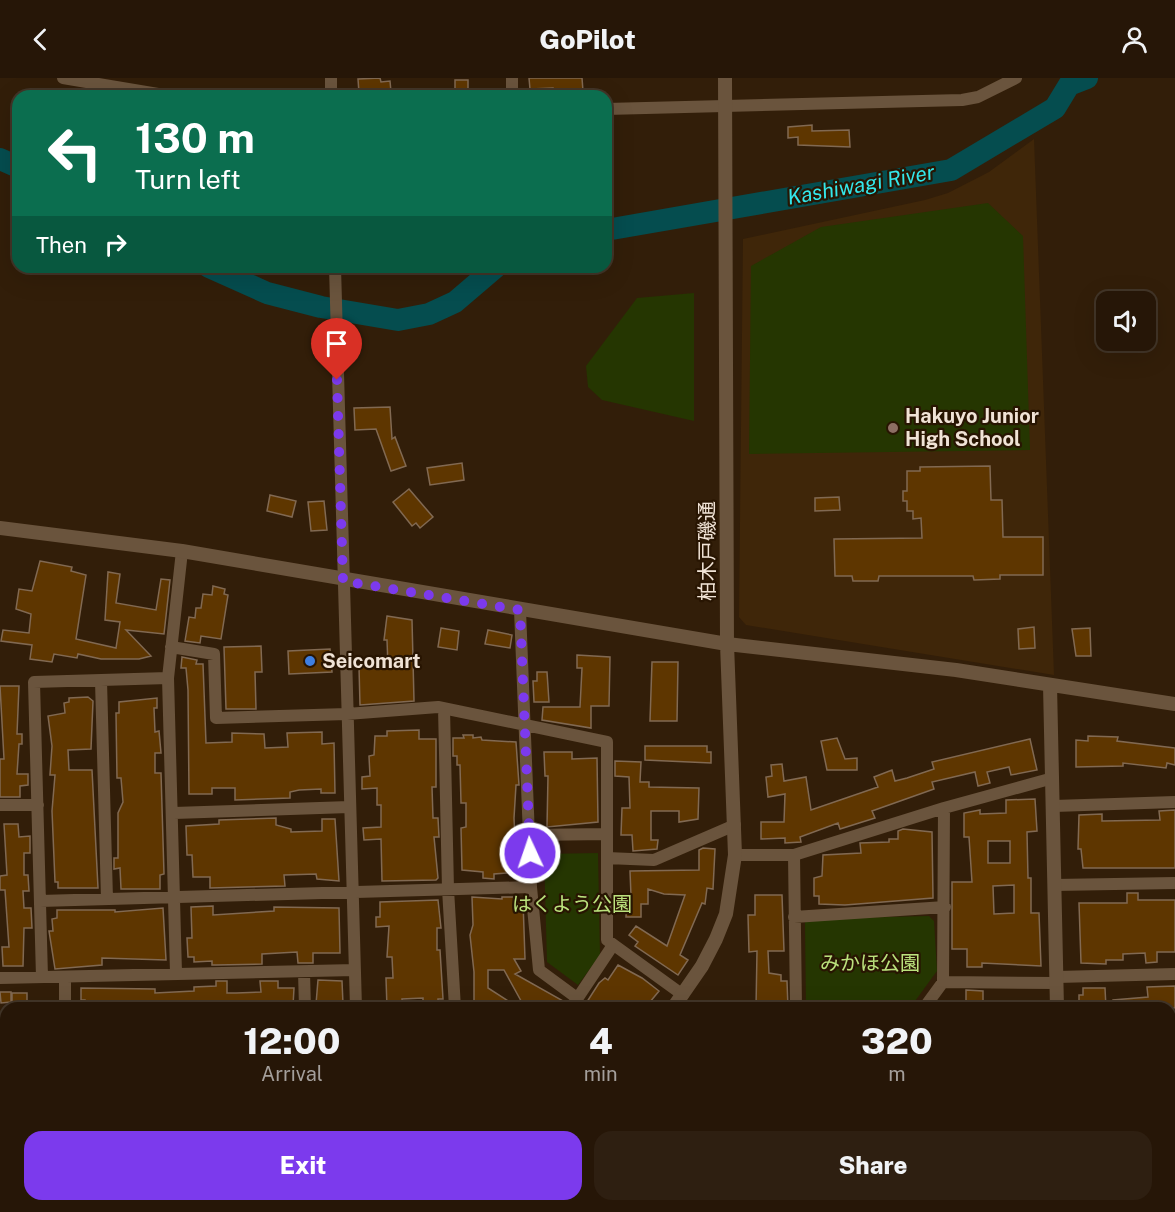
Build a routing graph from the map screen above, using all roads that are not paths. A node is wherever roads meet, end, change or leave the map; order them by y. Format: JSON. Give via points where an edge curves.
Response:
{"nodes":[{"id":1,"x":63,"y":78,"type":"edge"},
{"id":2,"x":725,"y":78,"type":"edge"},
{"id":3,"x":1016,"y":78,"type":"edge"},
{"id":4,"x":134,"y":90,"type":"edge"},
{"id":5,"x":725,"y":107,"type":"junction"},
{"id":6,"x":612,"y":110,"type":"edge"},
{"id":7,"x":335,"y":273,"type":"edge"},
{"id":8,"x":0,"y":528,"type":"edge"},
{"id":9,"x":182,"y":551,"type":"junction"},
{"id":10,"x":343,"y":581,"type":"junction"},
{"id":11,"x":520,"y":610,"type":"junction"},
{"id":12,"x":727,"y":644,"type":"junction"},
{"id":13,"x":171,"y":647,"type":"junction"},
{"id":14,"x":168,"y":678,"type":"junction"},
{"id":15,"x":101,"y":681,"type":"junction"},
{"id":16,"x":1050,"y":685,"type":"junction"},
{"id":17,"x":1175,"y":704,"type":"edge"},
{"id":18,"x":444,"y":708,"type":"junction"},
{"id":19,"x":347,"y":714,"type":"junction"},
{"id":20,"x":524,"y":726,"type":"junction"},
{"id":21,"x":1053,"y":778,"type":"junction"},
{"id":22,"x":1175,"y":802,"type":"edge"},
{"id":23,"x":0,"y":805,"type":"edge"},
{"id":24,"x":38,"y":805,"type":"junction"},
{"id":25,"x":1054,"y":806,"type":"junction"},
{"id":26,"x":349,"y":807,"type":"junction"},
{"id":27,"x":944,"y":808,"type":"junction"},
{"id":28,"x":174,"y":813,"type":"junction"},
{"id":29,"x":735,"y":825,"type":"junction"},
{"id":30,"x":607,"y":834,"type":"junction"},
{"id":31,"x":529,"y":835,"type":"junction"},
{"id":32,"x":735,"y":855,"type":"junction"},
{"id":33,"x":794,"y":855,"type":"junction"},
{"id":34,"x":607,"y":858,"type":"junction"},
{"id":35,"x":1175,"y":883,"type":"edge"},
{"id":36,"x":1054,"y":885,"type":"junction"},
{"id":37,"x":531,"y":887,"type":"junction"},
{"id":38,"x":448,"y":889,"type":"junction"},
{"id":39,"x":352,"y":892,"type":"junction"},
{"id":40,"x":107,"y":899,"type":"junction"},
{"id":41,"x":174,"y":899,"type":"junction"},
{"id":42,"x":40,"y":901,"type":"junction"},
{"id":43,"x":945,"y":907,"type":"junction"},
{"id":44,"x":794,"y":917,"type":"junction"},
{"id":45,"x":614,"y":945,"type":"junction"},
{"id":46,"x":355,"y":970,"type":"junction"},
{"id":47,"x":304,"y":972,"type":"junction"},
{"id":48,"x":176,"y":973,"type":"junction"},
{"id":49,"x":1175,"y":974,"type":"edge"},
{"id":50,"x":42,"y":977,"type":"junction"},
{"id":51,"x":0,"y":978,"type":"edge"},
{"id":52,"x":65,"y":978,"type":"junction"},
{"id":53,"x":1057,"y":980,"type":"junction"},
{"id":54,"x":943,"y":982,"type":"junction"},
{"id":55,"x":683,"y":995,"type":"junction"},
{"id":56,"x":65,"y":1002,"type":"edge"},
{"id":57,"x":305,"y":1002,"type":"edge"},
{"id":58,"x":356,"y":1002,"type":"edge"},
{"id":59,"x":455,"y":1002,"type":"edge"},
{"id":60,"x":573,"y":1002,"type":"edge"},
{"id":61,"x":575,"y":1002,"type":"edge"},
{"id":62,"x":678,"y":1002,"type":"edge"},
{"id":63,"x":796,"y":1002,"type":"edge"},
{"id":64,"x":928,"y":1002,"type":"edge"},
{"id":65,"x":1057,"y":1002,"type":"edge"}],
"edges":[{"from":1,"to":4,"type":"street"},
{"from":2,"to":5,"type":"street","name":"柏木戸磯通"},
{"from":3,"to":5,"type":"street","via":[[978,97],[962,100]]},
{"from":5,"to":6,"type":"street"},
{"from":5,"to":12,"type":"street","name":"柏木戸磯通"},
{"from":7,"to":10,"type":"street"},
{"from":8,"to":9,"type":"street"},
{"from":9,"to":10,"type":"street"},
{"from":9,"to":13,"type":"street"},
{"from":10,"to":11,"type":"street"},
{"from":10,"to":19,"type":"street"},
{"from":11,"to":12,"type":"street"},
{"from":11,"to":20,"type":"street"},
{"from":12,"to":16,"type":"street","via":[[956,670]]},
{"from":12,"to":29,"type":"street","name":"柏木戸磯通"},
{"from":13,"to":14,"type":"street"},
{"from":13,"to":19,"type":"street","via":[[214,654],[216,718]]},
{"from":14,"to":15,"type":"street"},
{"from":14,"to":28,"type":"street"},
{"from":15,"to":24,"type":"street","via":[[34,682]]},
{"from":15,"to":40,"type":"street"},
{"from":16,"to":17,"type":"street"},
{"from":16,"to":21,"type":"street"},
{"from":18,"to":19,"type":"street"},
{"from":18,"to":20,"type":"street"},
{"from":18,"to":38,"type":"street"},
{"from":19,"to":26,"type":"street"},
{"from":20,"to":30,"type":"street","via":[[607,742]]},
{"from":20,"to":31,"type":"street"},
{"from":21,"to":25,"type":"street"},
{"from":21,"to":27,"type":"street"},
{"from":22,"to":25,"type":"street"},
{"from":23,"to":24,"type":"street"},
{"from":24,"to":42,"type":"street"},
{"from":25,"to":36,"type":"street"},
{"from":26,"to":28,"type":"street"},
{"from":26,"to":39,"type":"street"},
{"from":27,"to":33,"type":"street"},
{"from":27,"to":43,"type":"street"},
{"from":28,"to":41,"type":"street"},
{"from":29,"to":32,"type":"street","name":"柏木戸磯通"},
{"from":29,"to":34,"type":"street","via":[[654,860]]},
{"from":30,"to":31,"type":"street"},
{"from":30,"to":34,"type":"street"},
{"from":31,"to":37,"type":"street"},
{"from":32,"to":33,"type":"street"},
{"from":32,"to":55,"type":"street","name":"柏木戸磯通","via":[[726,914],[702,966]]},
{"from":33,"to":44,"type":"street"},
{"from":34,"to":45,"type":"street","via":[[607,940]]},
{"from":35,"to":36,"type":"street"},
{"from":36,"to":53,"type":"street"},
{"from":37,"to":38,"type":"street"},
{"from":37,"to":60,"type":"street","via":[[539,970]]},
{"from":38,"to":39,"type":"street"},
{"from":38,"to":59,"type":"street"},
{"from":39,"to":41,"type":"street"},
{"from":39,"to":46,"type":"street"},
{"from":40,"to":41,"type":"street"},
{"from":40,"to":42,"type":"street"},
{"from":41,"to":48,"type":"street"},
{"from":42,"to":50,"type":"street"},
{"from":43,"to":44,"type":"street"},
{"from":43,"to":54,"type":"street"},
{"from":44,"to":63,"type":"street"},
{"from":45,"to":55,"type":"street"},
{"from":45,"to":61,"type":"street"},
{"from":46,"to":47,"type":"street"},
{"from":46,"to":58,"type":"street"},
{"from":47,"to":48,"type":"street"},
{"from":47,"to":57,"type":"street"},
{"from":48,"to":52,"type":"street"},
{"from":49,"to":53,"type":"street"},
{"from":50,"to":51,"type":"street"},
{"from":50,"to":52,"type":"street"},
{"from":52,"to":56,"type":"street"},
{"from":53,"to":54,"type":"street"},
{"from":53,"to":65,"type":"street"},
{"from":54,"to":64,"type":"street"},
{"from":55,"to":62,"type":"street","name":"柏木戸磯通"}]}
